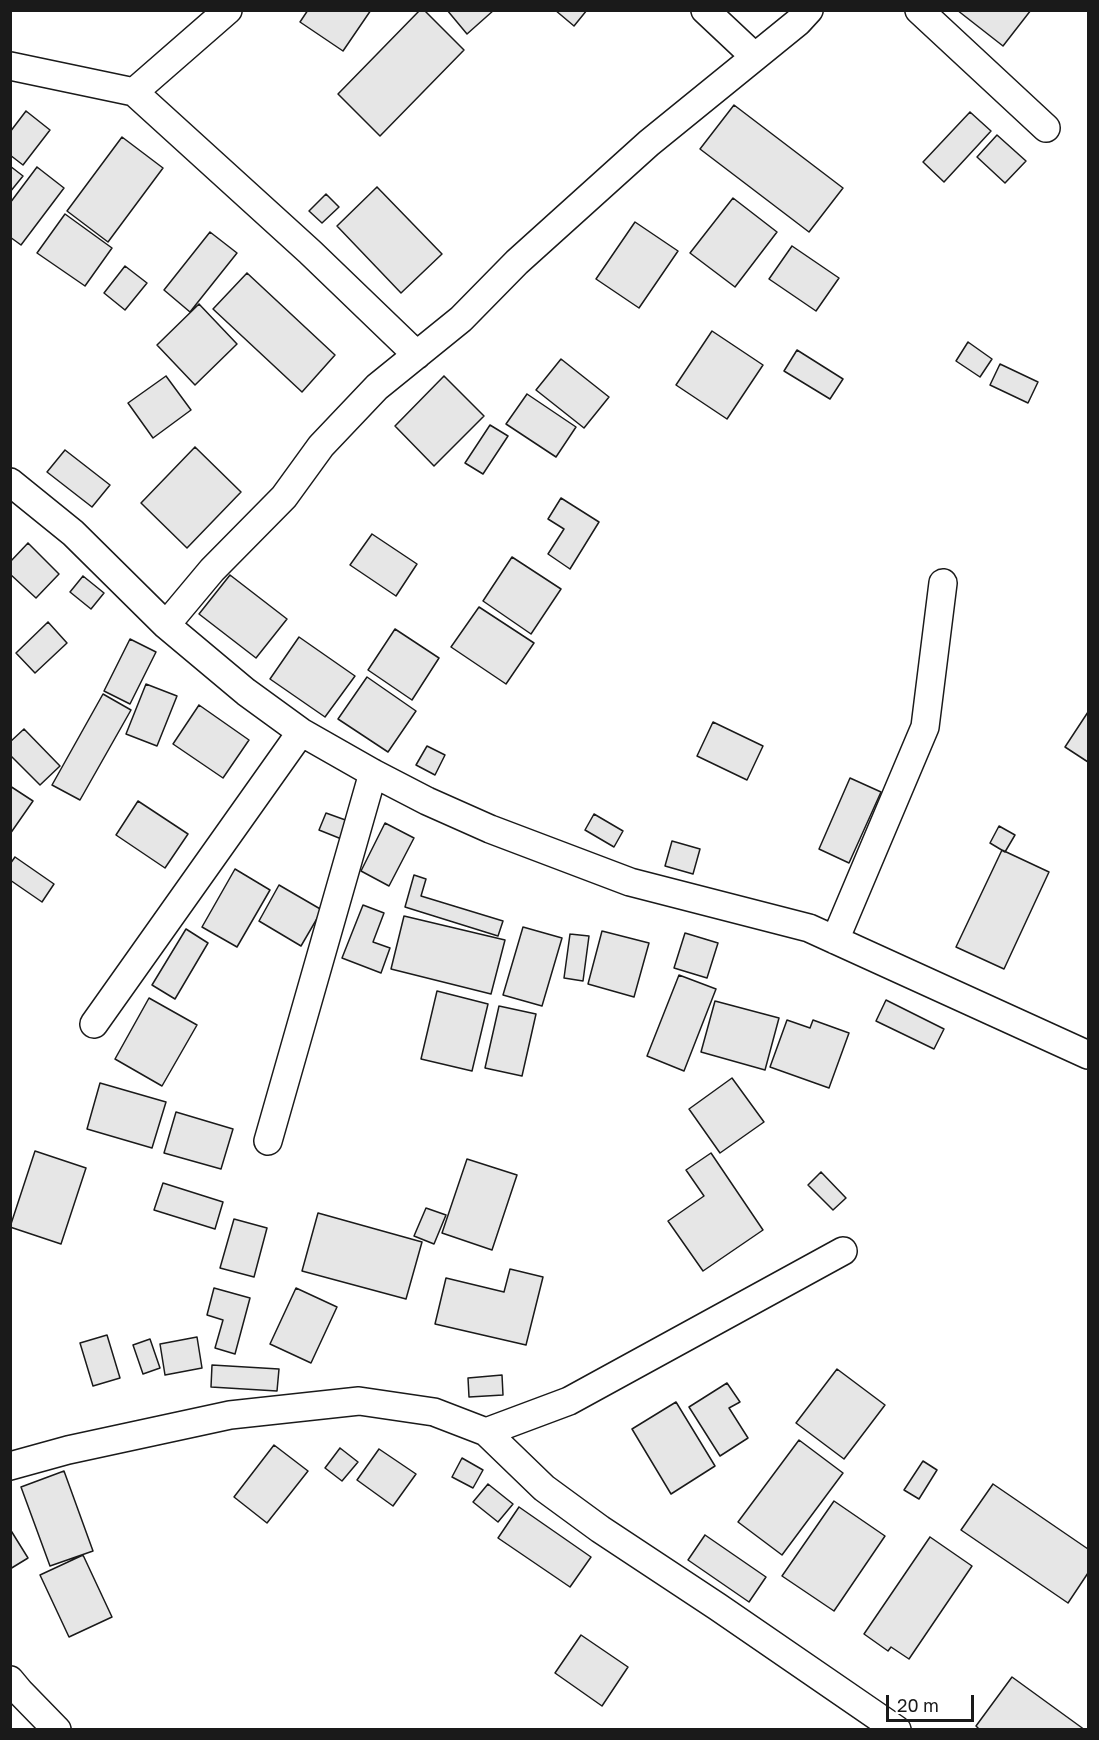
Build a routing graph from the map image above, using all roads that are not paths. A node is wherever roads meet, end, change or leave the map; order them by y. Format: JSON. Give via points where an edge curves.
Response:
{"nodes":[{"id":1,"x":228,"y":10,"type":"edge"},
{"id":2,"x":705,"y":10,"type":"edge"},
{"id":3,"x":809,"y":10,"type":"edge"},
{"id":4,"x":919,"y":10,"type":"edge"},
{"id":5,"x":755,"y":57,"type":"junction"},
{"id":6,"x":10,"y":66,"type":"edge"},
{"id":7,"x":134,"y":92,"type":"junction"},
{"id":8,"x":1046,"y":128,"type":"dead end"},
{"id":9,"x":417,"y":355,"type":"junction"},
{"id":10,"x":10,"y":482,"type":"edge"},
{"id":11,"x":943,"y":583,"type":"dead end"},
{"id":12,"x":166,"y":625,"type":"junction"},
{"id":13,"x":301,"y":732,"type":"junction"},
{"id":14,"x":373,"y":773,"type":"junction"},
{"id":15,"x":835,"y":940,"type":"junction"},
{"id":16,"x":94,"y":1024,"type":"dead end"},
{"id":17,"x":1089,"y":1055,"type":"edge"},
{"id":18,"x":268,"y":1141,"type":"dead end"},
{"id":19,"x":843,"y":1251,"type":"dead end"},
{"id":20,"x":486,"y":1432,"type":"junction"},
{"id":21,"x":10,"y":1466,"type":"edge"},
{"id":22,"x":10,"y":1680,"type":"edge"},
{"id":23,"x":57,"y":1730,"type":"edge"},
{"id":24,"x":897,"y":1730,"type":"edge"}],
"edges":[{"from":1,"to":7,"type":"street"},
{"from":2,"to":5,"type":"street"},
{"from":3,"to":5,"type":"street"},
{"from":4,"to":8,"type":"street"},
{"from":5,"to":9,"type":"street","via":[[650,143]]},
{"from":6,"to":7,"type":"street"},
{"from":7,"to":9,"type":"street"},
{"from":9,"to":12,"type":"street","via":[[377,387],[321,446],[284,497],[212,570]]},
{"from":10,"to":12,"type":"street","via":[[73,533]]},
{"from":11,"to":15,"type":"street","via":[[925,727]]},
{"from":12,"to":13,"type":"street","via":[[246,693]]},
{"from":13,"to":14,"type":"street"},
{"from":13,"to":16,"type":"street"},
{"from":14,"to":15,"type":"street","via":[[490,829],[630,882],[809,928]]},
{"from":14,"to":18,"type":"street"},
{"from":15,"to":17,"type":"street"},
{"from":19,"to":20,"type":"street","via":[[569,1401]]},
{"from":20,"to":21,"type":"street","via":[[434,1412],[359,1401],[230,1415]]},
{"from":20,"to":24,"type":"street","via":[[544,1488],[600,1529]]},
{"from":22,"to":23,"type":"street"}]}
